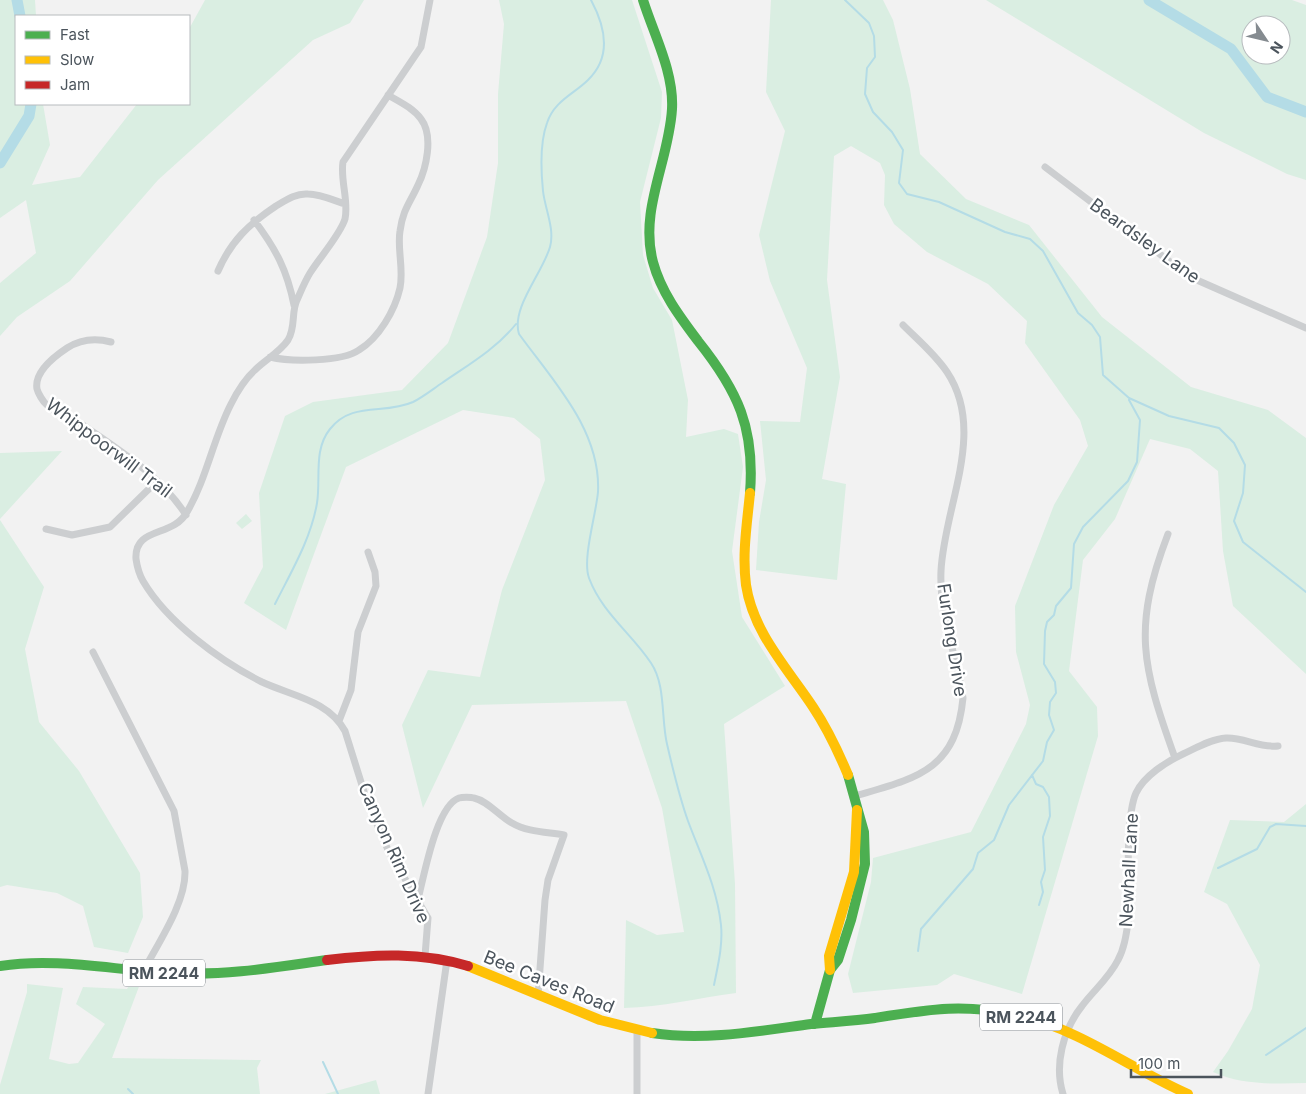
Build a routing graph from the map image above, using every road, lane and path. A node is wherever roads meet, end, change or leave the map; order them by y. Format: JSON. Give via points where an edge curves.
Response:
{"nodes":[{"id":1,"x":430,"y":0,"type":"edge"},
{"id":2,"x":643,"y":0,"type":"edge"},
{"id":3,"x":388,"y":95,"type":"junction"},
{"id":4,"x":1045,"y":167,"type":"dead end"},
{"id":5,"x":345,"y":204,"type":"junction"},
{"id":6,"x":254,"y":220,"type":"junction"},
{"id":7,"x":218,"y":270,"type":"dead end"},
{"id":8,"x":294,"y":306,"type":"junction"},
{"id":9,"x":903,"y":325,"type":"dead end"},
{"id":10,"x":1306,"y":328,"type":"edge"},
{"id":11,"x":111,"y":342,"type":"dead end"},
{"id":12,"x":270,"y":357,"type":"junction"},
{"id":13,"x":157,"y":481,"type":"junction"},
{"id":14,"x":186,"y":515,"type":"junction"},
{"id":15,"x":46,"y":529,"type":"dead end"},
{"id":16,"x":1168,"y":534,"type":"dead end"},
{"id":17,"x":368,"y":552,"type":"dead end"},
{"id":18,"x":93,"y":652,"type":"dead end"},
{"id":19,"x":339,"y":721,"type":"junction"},
{"id":20,"x":1278,"y":746,"type":"dead end"},
{"id":21,"x":1175,"y":758,"type":"junction"},
{"id":22,"x":856,"y":801,"type":"junction"},
{"id":23,"x":418,"y":899,"type":"junction"},
{"id":24,"x":424,"y":956,"type":"junction"},
{"id":25,"x":447,"y":960,"type":"junction"},
{"id":26,"x":0,"y":966,"type":"edge"},
{"id":27,"x":143,"y":972,"type":"junction"},
{"id":28,"x":538,"y":996,"type":"junction"},
{"id":29,"x":815,"y":1024,"type":"junction"},
{"id":30,"x":637,"y":1031,"type":"junction"},
{"id":31,"x":1068,"y":1031,"type":"junction"},
{"id":32,"x":428,"y":1094,"type":"edge"},
{"id":33,"x":638,"y":1094,"type":"edge"},
{"id":34,"x":1063,"y":1094,"type":"edge"},
{"id":35,"x":1188,"y":1094,"type":"edge"}],
"edges":[{"from":1,"to":3,"type":"street","name":"Canyon Rim Drive","via":[[421,47]]},
{"from":2,"to":22,"type":"main road","via":[[672,98],[668,136],[648,221],[653,262],[670,302],[729,383],[742,408],[752,458],[744,558],[752,610],[772,651],[832,735]]},
{"from":3,"to":5,"type":"street","name":"Canyon Rim Drive","via":[[343,162]]},
{"from":3,"to":12,"type":"street","via":[[408,106],[423,121],[427,137],[422,174],[406,205],[400,232],[400,285],[396,302],[371,340],[358,351],[344,356],[295,360]]},
{"from":4,"to":10,"type":"street","name":"Beardsley Lane","via":[[1190,277]]},
{"from":5,"to":6,"type":"street","via":[[317,195],[298,195]]},
{"from":5,"to":8,"type":"street","name":"Canyon Rim Drive","via":[[343,224],[308,275]]},
{"from":6,"to":7,"type":"street","via":[[234,242]]},
{"from":6,"to":8,"type":"street","via":[[276,249],[290,283]]},
{"from":8,"to":12,"type":"street","name":"Canyon Rim Drive","via":[[290,337]]},
{"from":9,"to":22,"type":"street","name":"Furlong Drive","via":[[947,372],[958,393],[965,420],[962,458],[947,522],[941,573],[944,612],[963,698],[962,711],[955,736],[942,757],[930,768],[905,782]]},
{"from":11,"to":13,"type":"street","name":"Whippoorwill Trail","via":[[99,339],[69,347],[43,368],[37,389],[46,405],[69,416]]},
{"from":12,"to":14,"type":"street","name":"Canyon Rim Drive","via":[[247,378],[231,403],[202,485]]},
{"from":13,"to":14,"type":"street","name":"Whippoorwill Trail","via":[[172,494]]},
{"from":13,"to":15,"type":"street","via":[[110,527],[72,535]]},
{"from":14,"to":19,"type":"street","name":"Canyon Rim Drive","via":[[176,526],[144,538],[138,547],[137,565],[153,596],[163,609],[234,667],[326,709]]},
{"from":16,"to":21,"type":"street","via":[[1152,579],[1144,636],[1148,678]]},
{"from":17,"to":19,"type":"street","via":[[376,586],[358,632],[351,690]]},
{"from":18,"to":27,"type":"street","via":[[174,811],[185,870],[181,898]]},
{"from":19,"to":23,"type":"street","name":"Canyon Rim Drive","via":[[388,850]]},
{"from":20,"to":21,"type":"street","name":"Newhall Lane","via":[[1268,747],[1227,738],[1212,741]]},
{"from":21,"to":31,"type":"street","name":"Newhall Lane","via":[[1150,776],[1137,792],[1131,812],[1128,923],[1123,948],[1113,970],[1082,1006]]},
{"from":22,"to":29,"type":"main road","via":[[865,834],[859,868],[838,960],[830,970]]},
{"from":23,"to":24,"type":"street","name":"Canyon Rim Drive","via":[[428,918]]},
{"from":23,"to":28,"type":"street","via":[[437,828],[450,805],[459,798],[474,798],[526,830],[564,834],[546,890]]},
{"from":24,"to":25,"type":"main road","name":"Bee Caves Road","number":"RM 2244"},
{"from":24,"to":27,"type":"main road","name":"Bee Caves Road","number":"RM 2244","via":[[384,954],[247,972]]},
{"from":25,"to":28,"type":"main road","name":"Bee Caves Road","number":"RM 2244"},
{"from":25,"to":32,"type":"street"},
{"from":26,"to":27,"type":"main road","name":"Bee Caves Road","number":"RM 2244","via":[[29,962]]},
{"from":28,"to":30,"type":"main road","name":"Bee Caves Road","number":"RM 2244","via":[[589,1018]]},
{"from":29,"to":30,"type":"main road","name":"Bee Caves Road","number":"RM 2244","via":[[722,1037]]},
{"from":29,"to":31,"type":"main road","name":"Bee Caves Road","number":"RM 2244","via":[[935,1007],[982,1008]]},
{"from":30,"to":33,"type":"street"},
{"from":31,"to":34,"type":"street","name":"Newhall Lane","via":[[1059,1066]]},
{"from":31,"to":35,"type":"main road","name":"Bee Caves Road","number":"RM 2244"}]}
